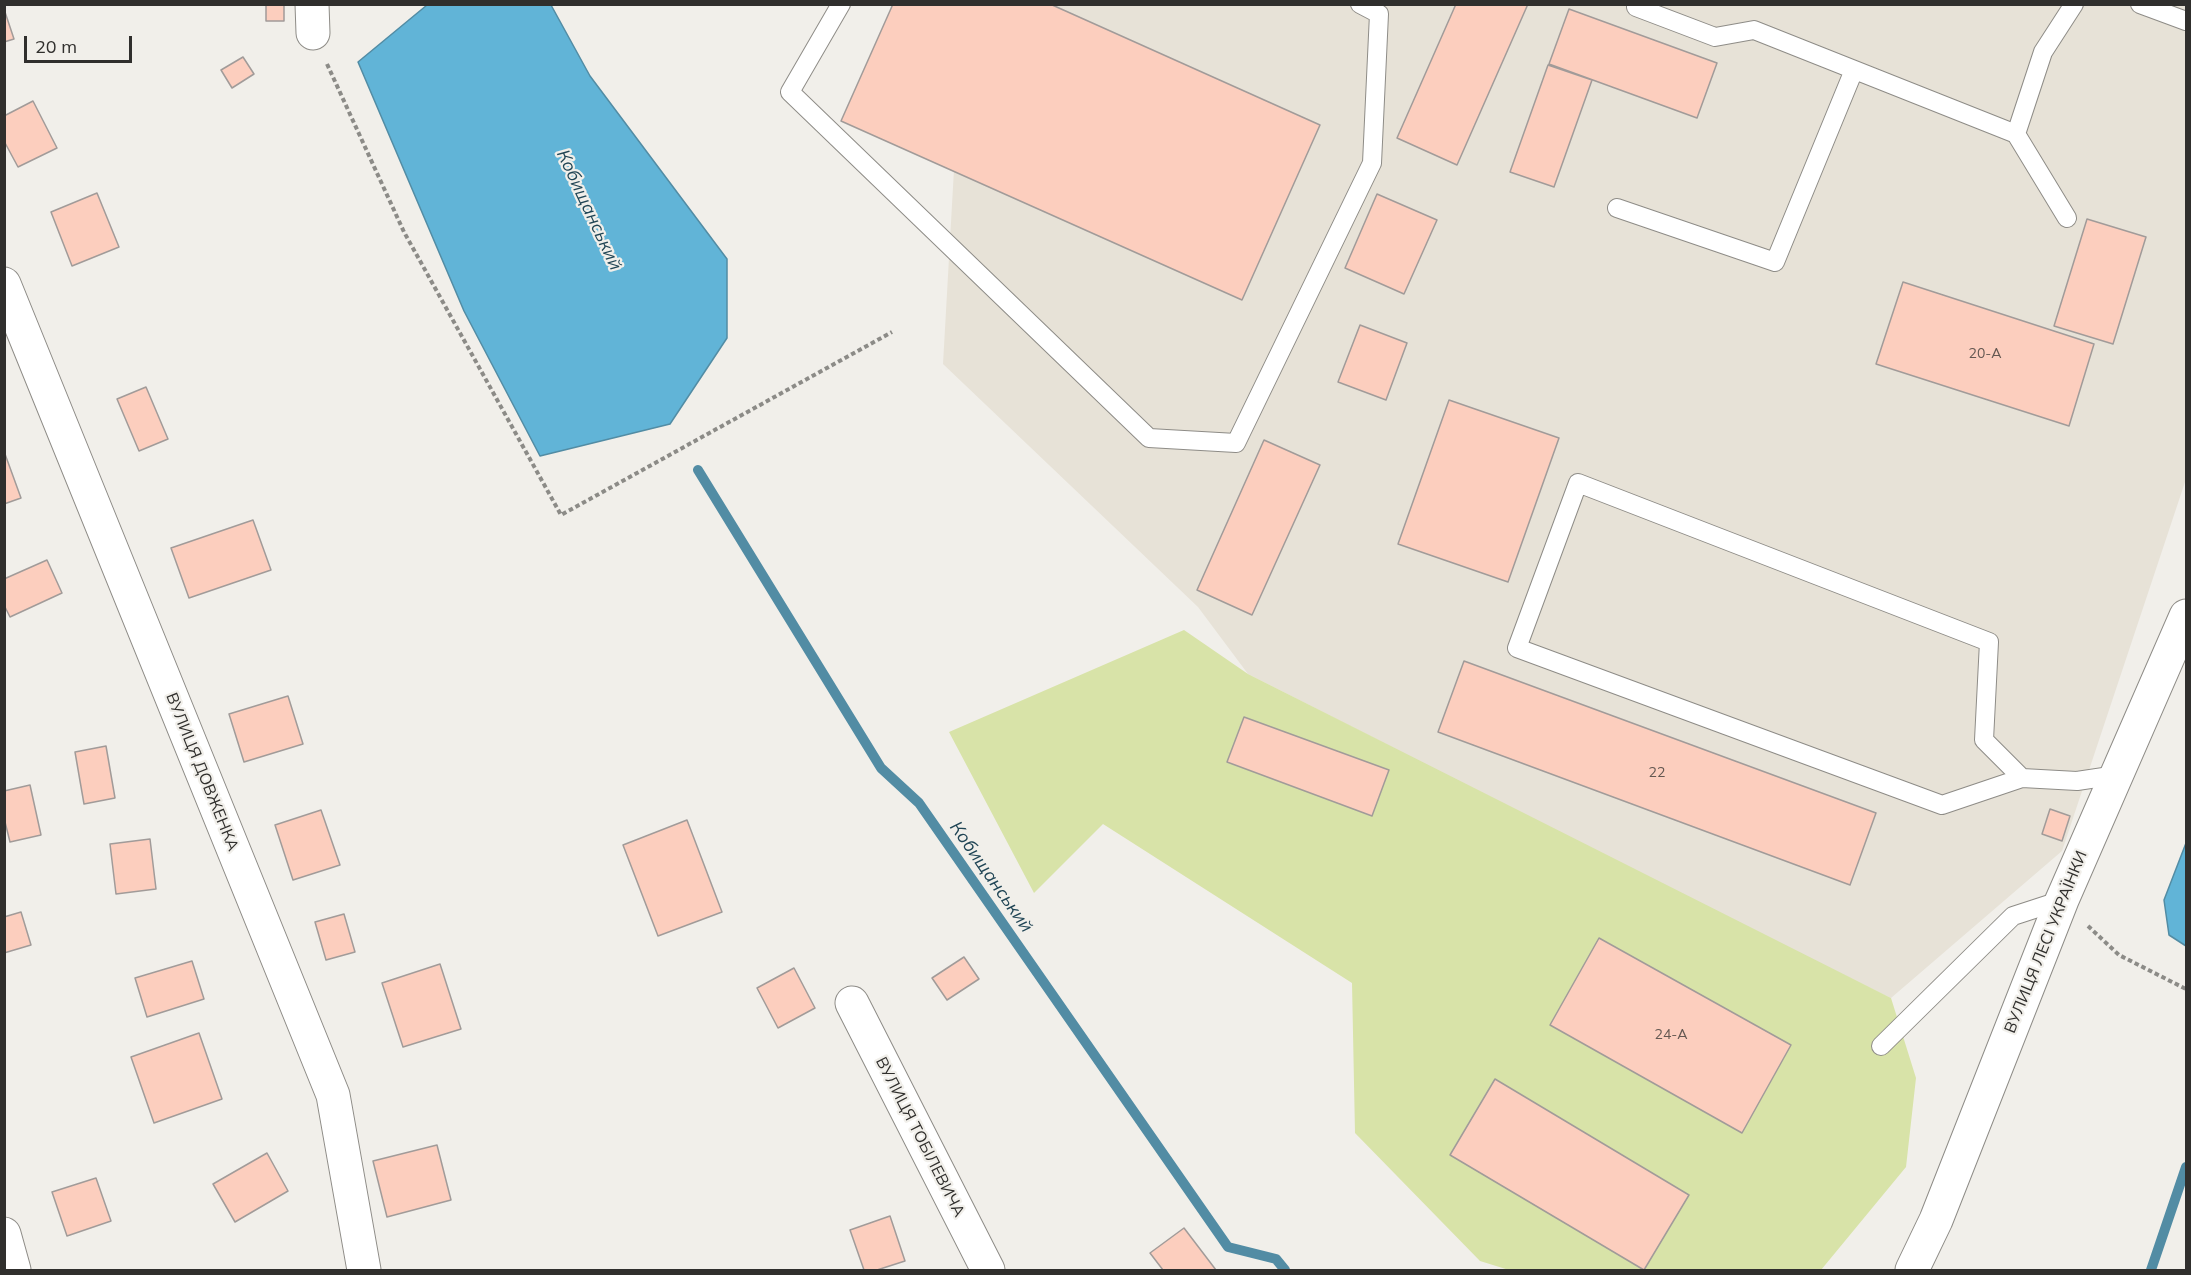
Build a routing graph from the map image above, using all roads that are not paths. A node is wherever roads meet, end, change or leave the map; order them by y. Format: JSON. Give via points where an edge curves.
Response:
{"nodes":[{"id":1,"x":840,"y":4,"type":"edge"},
{"id":2,"x":1360,"y":4,"type":"edge"},
{"id":3,"x":2074,"y":4,"type":"edge"},
{"id":4,"x":2139,"y":4,"type":"edge"},
{"id":5,"x":1636,"y":7,"type":"dead end"},
{"id":6,"x":2187,"y":21,"type":"edge"},
{"id":7,"x":1854,"y":70,"type":"junction"},
{"id":8,"x":2016,"y":134,"type":"junction"},
{"id":9,"x":1617,"y":208,"type":"dead end"},
{"id":10,"x":2067,"y":218,"type":"dead end"},
{"id":11,"x":4,"y":284,"type":"edge"},
{"id":12,"x":2187,"y":616,"type":"edge"},
{"id":13,"x":2117,"y":775,"type":"junction"},
{"id":14,"x":2022,"y":778,"type":"junction"},
{"id":15,"x":2062,"y":900,"type":"junction"},
{"id":16,"x":852,"y":1003,"type":"dead end"},
{"id":17,"x":1881,"y":1046,"type":"dead end"},
{"id":18,"x":4,"y":1234,"type":"edge"},
{"id":19,"x":14,"y":1270,"type":"edge"},
{"id":20,"x":364,"y":1270,"type":"edge"},
{"id":21,"x":988,"y":1270,"type":"edge"},
{"id":22,"x":1912,"y":1270,"type":"edge"}],
"edges":[{"from":1,"to":2,"type":"lane","via":[[790,92],[1149,438],[1236,443],[1372,163],[1379,14]]},
{"from":3,"to":8,"type":"lane","via":[[2043,52]]},
{"from":4,"to":6,"type":"lane"},
{"from":5,"to":7,"type":"lane","via":[[1715,37],[1754,30]]},
{"from":7,"to":8,"type":"lane"},
{"from":7,"to":9,"type":"lane","via":[[1775,262]]},
{"from":8,"to":10,"type":"lane"},
{"from":11,"to":20,"type":"street","name":"ВУЛИЦЯ ДОВЖЕНКА","via":[[333,1095]]},
{"from":12,"to":13,"type":"street","name":"ВУЛИЦЯ ЛЕСІ УКРАЇНКИ"},
{"from":13,"to":14,"type":"lane","via":[[2077,781]]},
{"from":13,"to":15,"type":"street","name":"ВУЛИЦЯ ЛЕСІ УКРАЇНКИ"},
{"from":14,"to":14,"type":"lane","via":[[1942,805],[1517,648],[1578,483],[1989,642],[1984,740]]},
{"from":15,"to":17,"type":"lane","via":[[2013,916]]},
{"from":15,"to":22,"type":"street","name":"ВУЛИЦЯ ЛЕСІ УКРАЇНКИ","via":[[1936,1220]]},
{"from":16,"to":21,"type":"street","name":"ВУЛИЦЯ ТОБІЛЕВИЧА"},
{"from":18,"to":19,"type":"street"}]}
